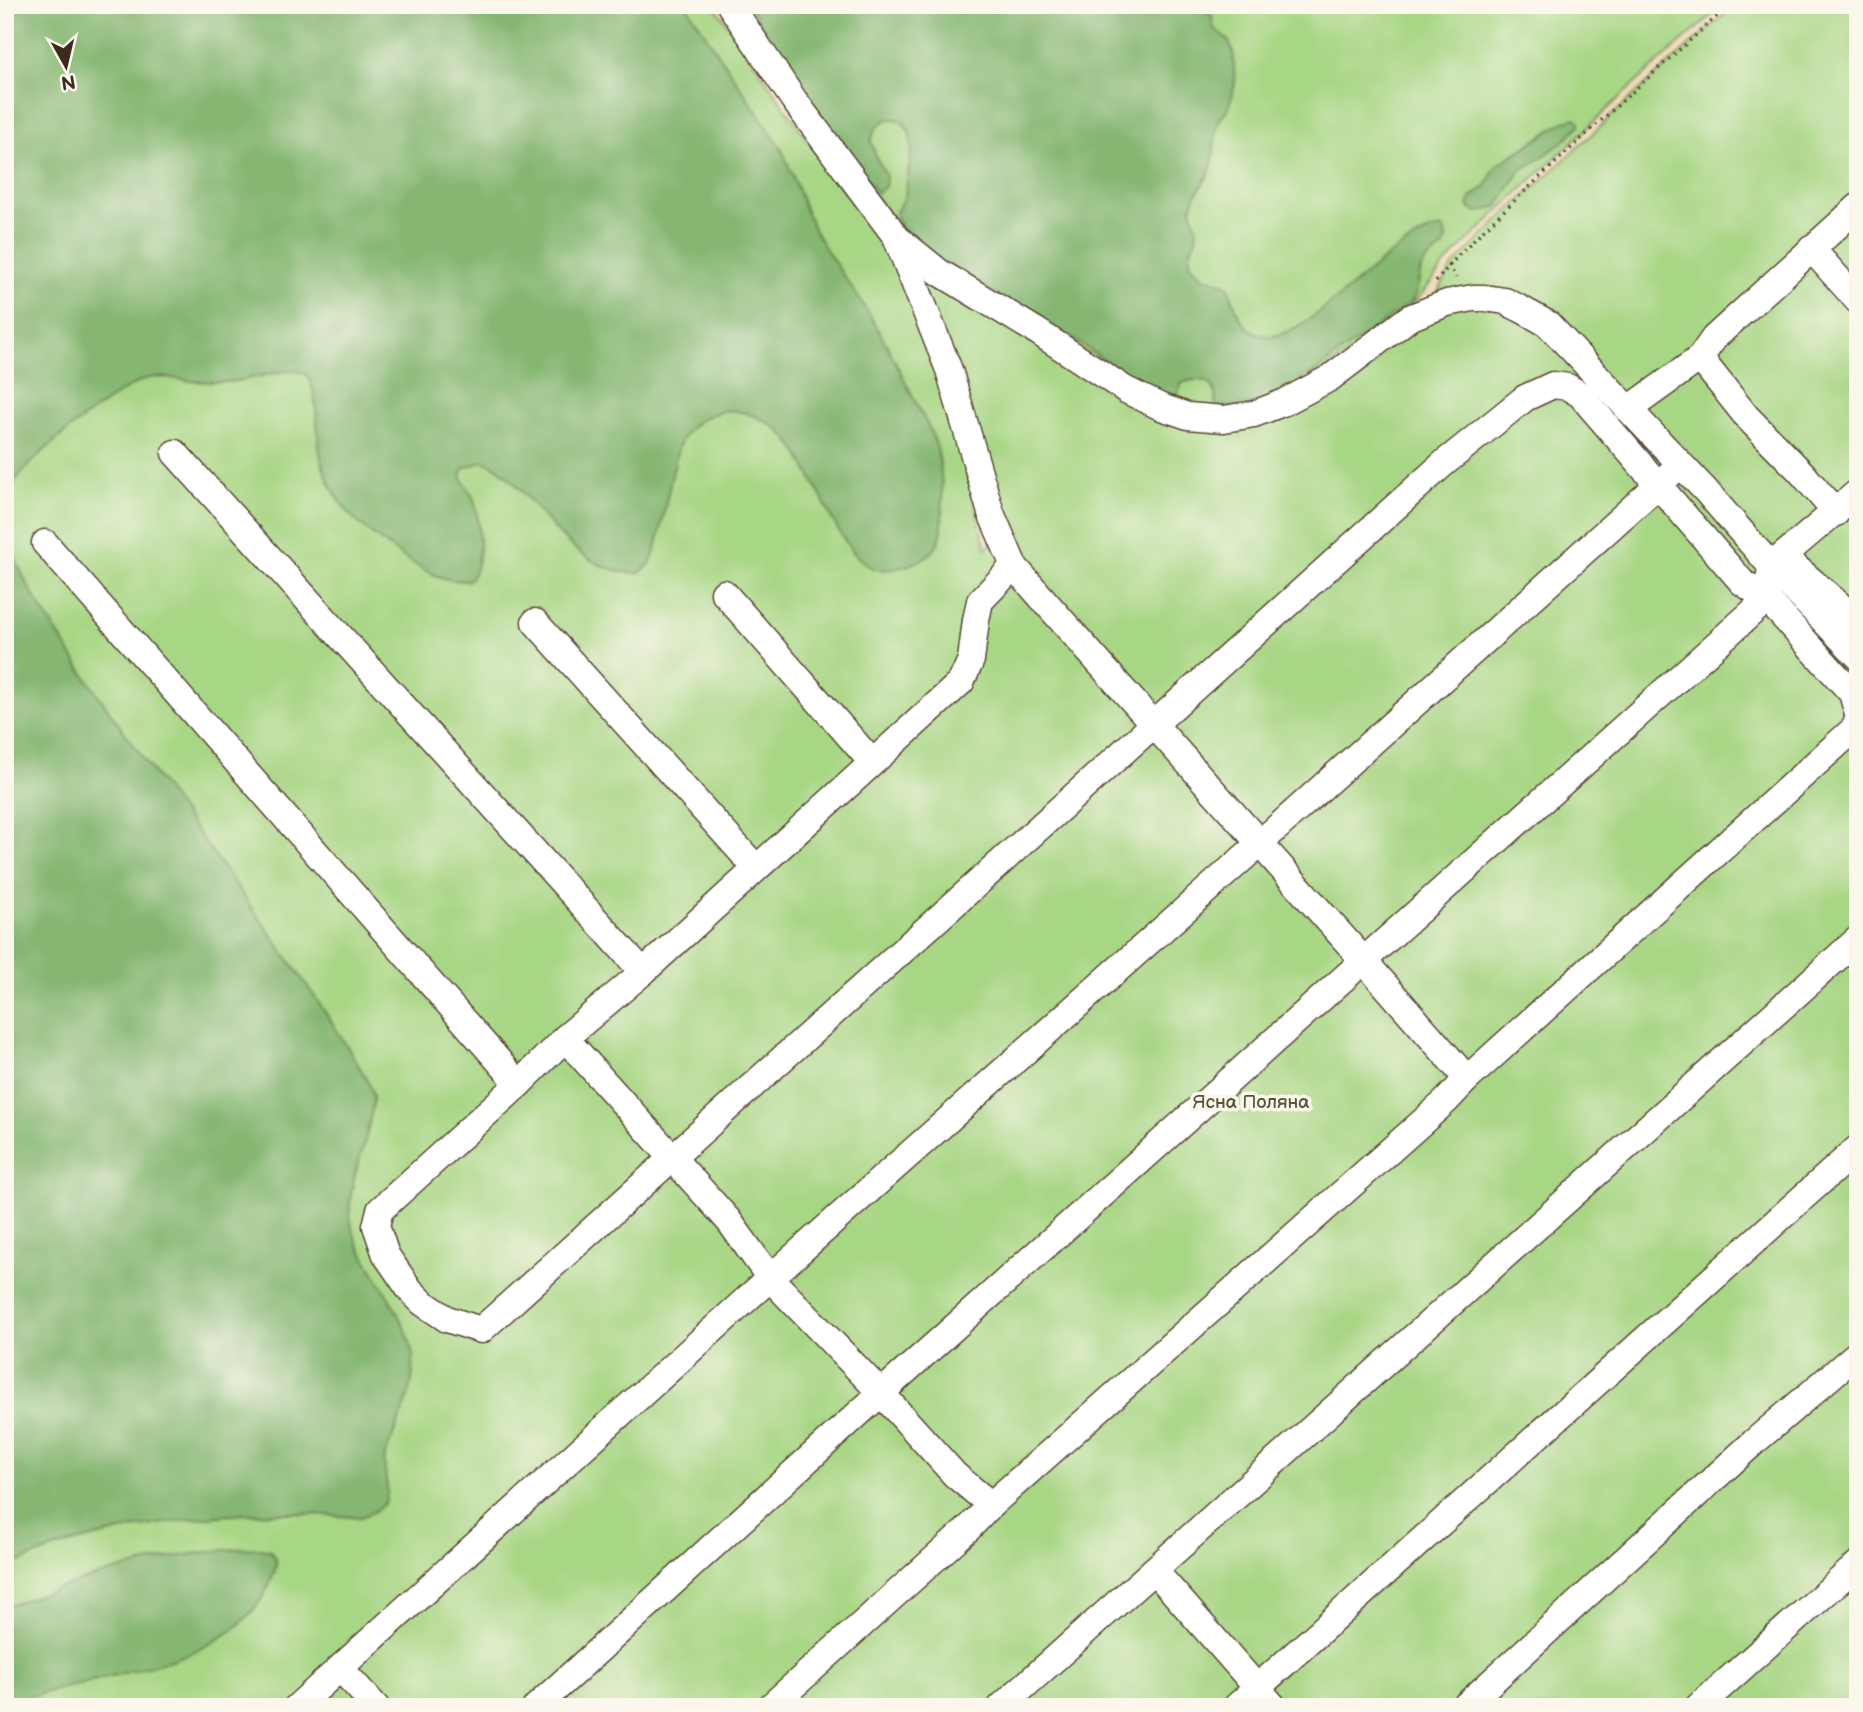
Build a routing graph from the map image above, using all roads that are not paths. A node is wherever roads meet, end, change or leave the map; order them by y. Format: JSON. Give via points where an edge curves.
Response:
{"nodes":[{"id":1,"x":730,"y":5,"type":"edge"},
{"id":2,"x":1858,"y":207,"type":"edge"},
{"id":3,"x":897,"y":238,"type":"junction"},
{"id":4,"x":1811,"y":248,"type":"junction"},
{"id":5,"x":1858,"y":301,"type":"edge"},
{"id":6,"x":1700,"y":358,"type":"junction"},
{"id":7,"x":1629,"y":409,"type":"junction"},
{"id":8,"x":175,"y":453,"type":"dead end"},
{"id":9,"x":1680,"y":465,"type":"junction"},
{"id":10,"x":1658,"y":486,"type":"junction"},
{"id":11,"x":1858,"y":492,"type":"edge"},
{"id":12,"x":1836,"y":513,"type":"junction"},
{"id":13,"x":45,"y":543,"type":"dead end"},
{"id":14,"x":1777,"y":561,"type":"junction"},
{"id":15,"x":1014,"y":566,"type":"junction"},
{"id":16,"x":724,"y":593,"type":"dead end"},
{"id":17,"x":1767,"y":599,"type":"junction"},
{"id":18,"x":1858,"y":621,"type":"edge"},
{"id":19,"x":535,"y":622,"type":"dead end"},
{"id":20,"x":1858,"y":656,"type":"edge"},
{"id":21,"x":1858,"y":716,"type":"edge"},
{"id":22,"x":1153,"y":725,"type":"junction"},
{"id":23,"x":872,"y":762,"type":"junction"},
{"id":24,"x":1260,"y":843,"type":"junction"},
{"id":25,"x":756,"y":868,"type":"junction"},
{"id":26,"x":1858,"y":939,"type":"edge"},
{"id":27,"x":1365,"y":961,"type":"junction"},
{"id":28,"x":643,"y":972,"type":"junction"},
{"id":29,"x":565,"y":1038,"type":"junction"},
{"id":30,"x":1467,"y":1079,"type":"junction"},
{"id":31,"x":519,"y":1084,"type":"junction"},
{"id":32,"x":1858,"y":1148,"type":"edge"},
{"id":33,"x":672,"y":1156,"type":"junction"},
{"id":34,"x":770,"y":1278,"type":"junction"},
{"id":35,"x":1858,"y":1353,"type":"edge"},
{"id":36,"x":881,"y":1392,"type":"junction"},
{"id":37,"x":991,"y":1506,"type":"junction"},
{"id":38,"x":1858,"y":1564,"type":"edge"},
{"id":39,"x":1154,"y":1570,"type":"junction"},
{"id":40,"x":340,"y":1668,"type":"junction"},
{"id":41,"x":1266,"y":1697,"type":"edge"},
{"id":42,"x":298,"y":1707,"type":"edge"},
{"id":43,"x":376,"y":1707,"type":"edge"},
{"id":44,"x":536,"y":1707,"type":"edge"},
{"id":45,"x":771,"y":1707,"type":"edge"},
{"id":46,"x":1000,"y":1707,"type":"edge"},
{"id":47,"x":1236,"y":1707,"type":"edge"},
{"id":48,"x":1464,"y":1707,"type":"edge"},
{"id":49,"x":1698,"y":1707,"type":"edge"}],
"edges":[{"from":1,"to":3,"type":"street"},
{"from":2,"to":4,"type":"street"},
{"from":3,"to":7,"type":"street","via":[[939,272],[1126,390],[1188,416],[1223,419],[1254,414],[1329,377],[1409,318],[1473,298],[1504,302],[1548,324]]},
{"from":3,"to":15,"type":"street","via":[[948,370],[991,513]]},
{"from":4,"to":5,"type":"street"},
{"from":4,"to":6,"type":"street","via":[[1714,338]]},
{"from":6,"to":7,"type":"street"},
{"from":6,"to":12,"type":"street","via":[[1747,417]]},
{"from":7,"to":9,"type":"street"},
{"from":8,"to":28,"type":"street"},
{"from":9,"to":10,"type":"street"},
{"from":9,"to":14,"type":"street"},
{"from":10,"to":17,"type":"street","via":[[1742,582]]},
{"from":10,"to":22,"type":"street","via":[[1581,395],[1553,385],[1525,398],[1443,464]]},
{"from":10,"to":24,"type":"street"},
{"from":11,"to":12,"type":"street"},
{"from":12,"to":14,"type":"street"},
{"from":13,"to":31,"type":"street"},
{"from":14,"to":17,"type":"street"},
{"from":14,"to":18,"type":"street"},
{"from":14,"to":20,"type":"street"},
{"from":15,"to":22,"type":"street"},
{"from":15,"to":23,"type":"street","via":[[980,601],[971,660],[961,682]]},
{"from":16,"to":23,"type":"street"},
{"from":17,"to":21,"type":"street","via":[[1852,693]]},
{"from":17,"to":27,"type":"street"},
{"from":19,"to":25,"type":"street"},
{"from":21,"to":30,"type":"street","via":[[1856,728]]},
{"from":22,"to":24,"type":"street"},
{"from":22,"to":33,"type":"street"},
{"from":23,"to":25,"type":"street"},
{"from":24,"to":27,"type":"street"},
{"from":24,"to":34,"type":"street"},
{"from":25,"to":28,"type":"street"},
{"from":26,"to":39,"type":"street"},
{"from":27,"to":30,"type":"street"},
{"from":27,"to":36,"type":"street"},
{"from":28,"to":29,"type":"street"},
{"from":29,"to":31,"type":"street"},
{"from":29,"to":33,"type":"street"},
{"from":30,"to":37,"type":"street"},
{"from":31,"to":33,"type":"street","via":[[380,1210],[376,1226],[386,1255],[410,1290],[447,1319],[481,1330]]},
{"from":32,"to":41,"type":"street"},
{"from":33,"to":34,"type":"street","via":[[729,1221]]},
{"from":34,"to":36,"type":"street"},
{"from":34,"to":40,"type":"street"},
{"from":35,"to":48,"type":"street"},
{"from":36,"to":37,"type":"street","via":[[955,1475]]},
{"from":36,"to":44,"type":"street"},
{"from":37,"to":45,"type":"street"},
{"from":38,"to":49,"type":"street"},
{"from":39,"to":41,"type":"street"},
{"from":39,"to":46,"type":"street"},
{"from":40,"to":42,"type":"street"},
{"from":40,"to":43,"type":"street"},
{"from":41,"to":47,"type":"street"}]}
